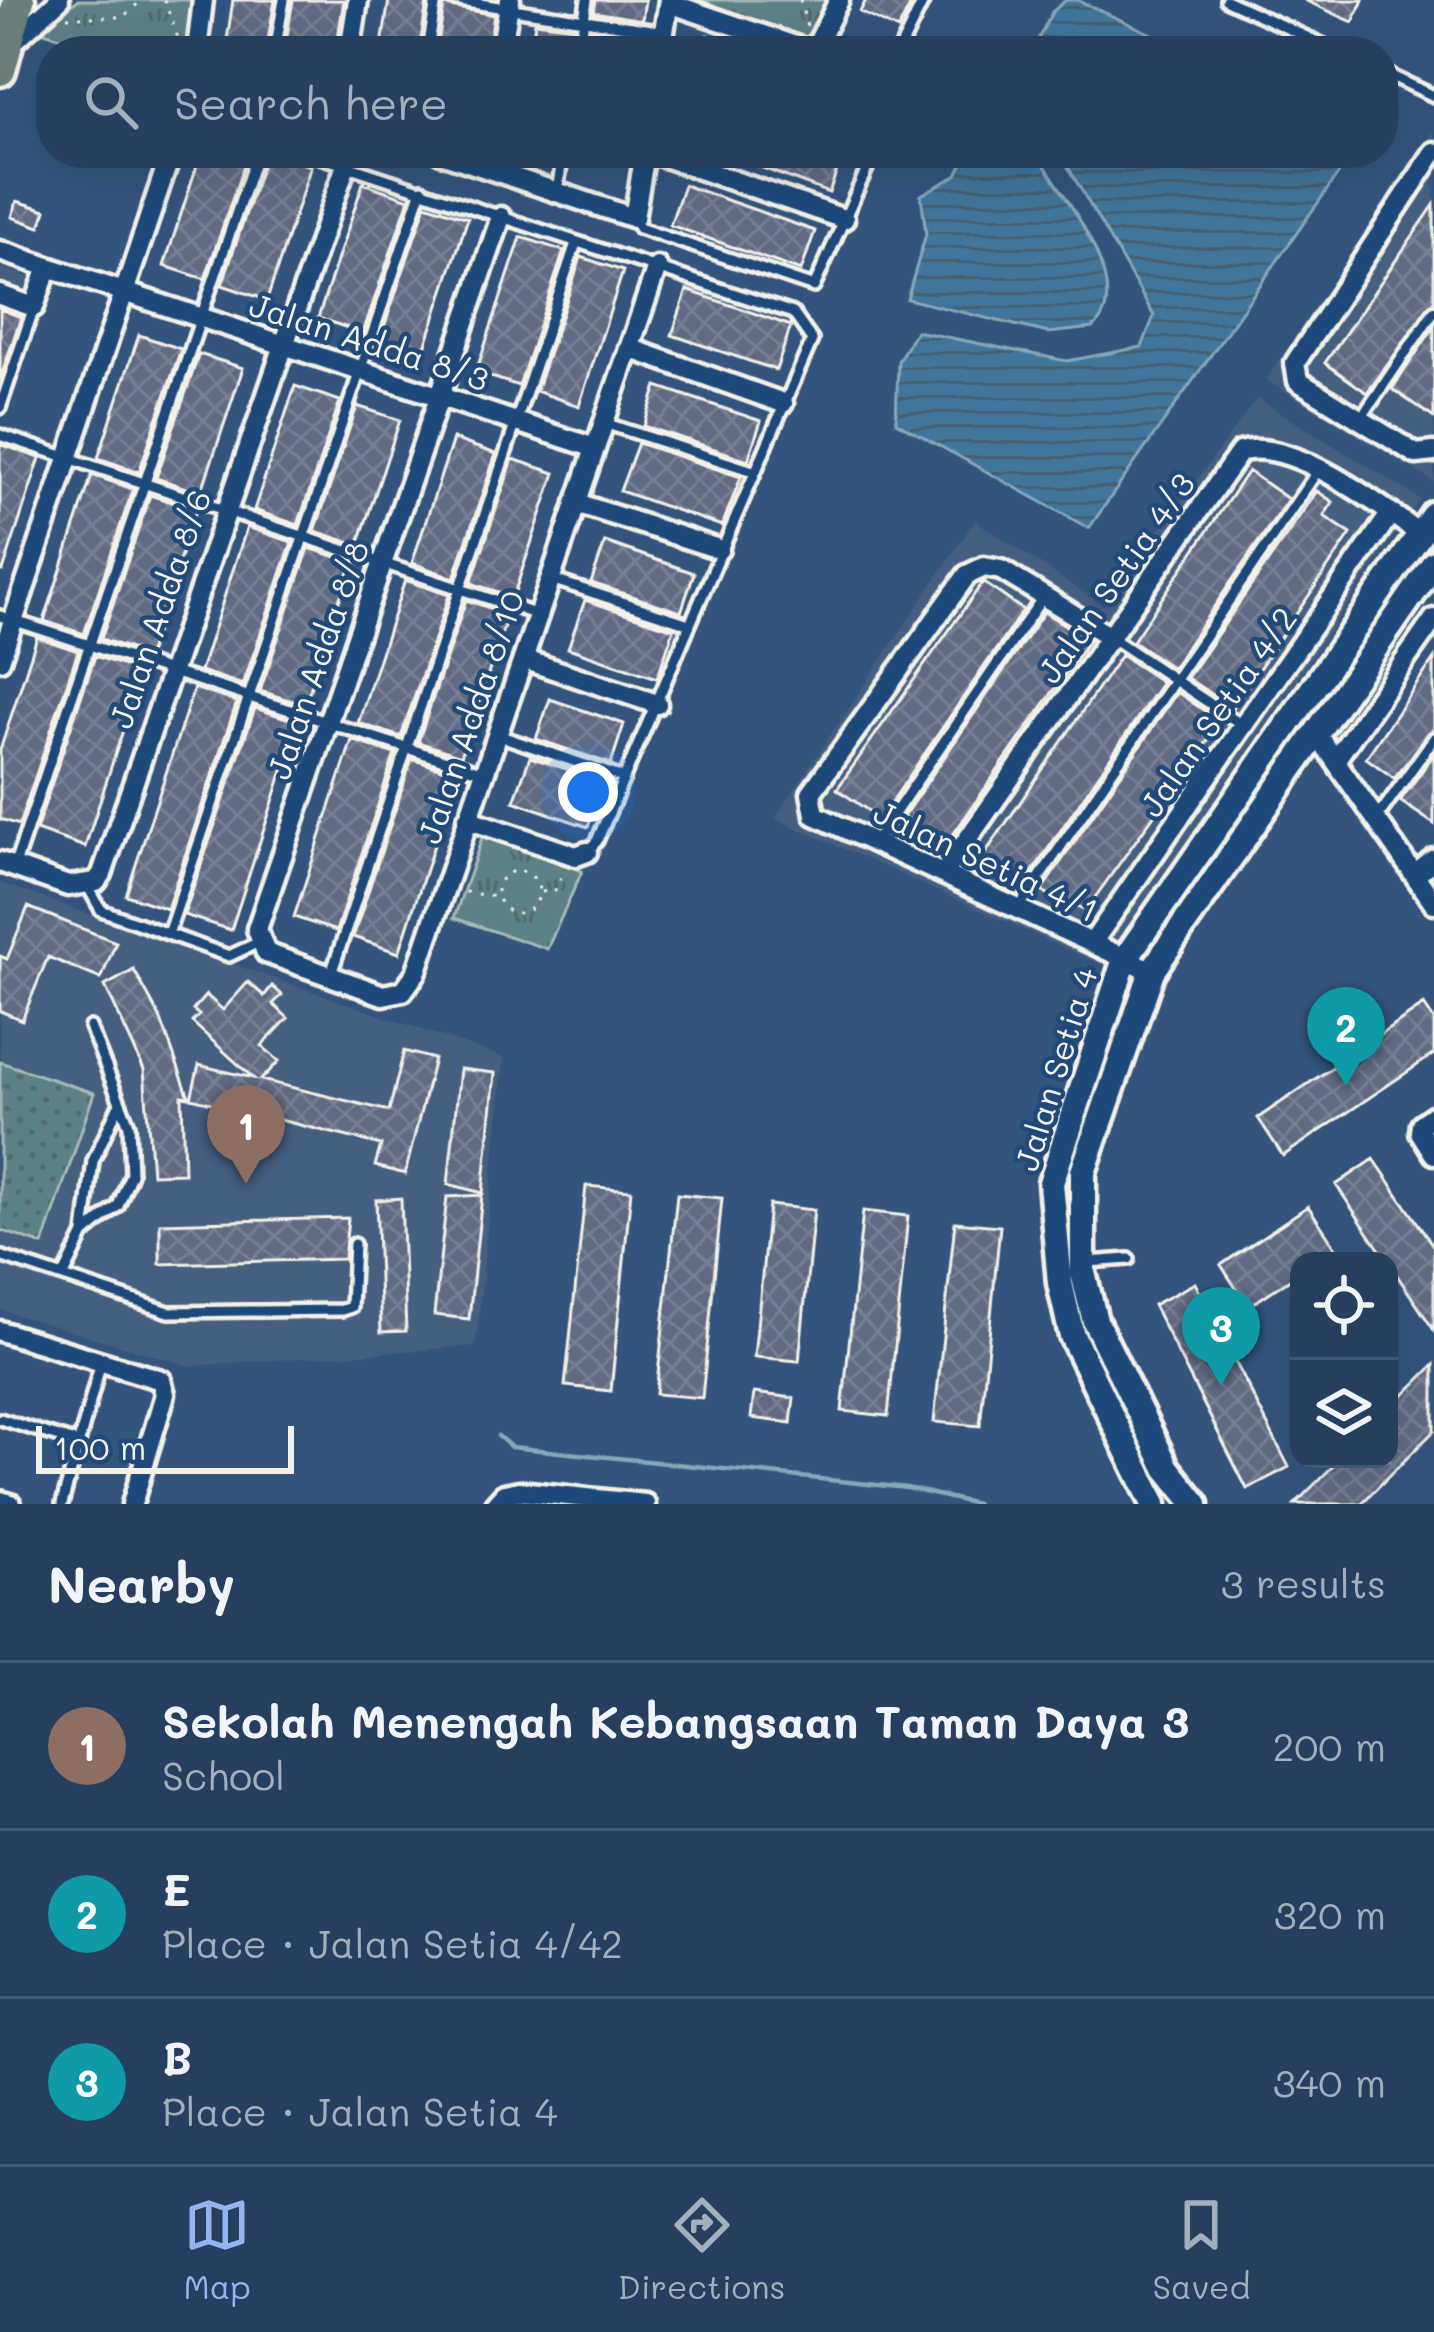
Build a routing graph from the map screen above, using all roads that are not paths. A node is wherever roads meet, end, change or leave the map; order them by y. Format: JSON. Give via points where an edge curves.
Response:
{"nodes":[{"id":1,"x":59,"y":0,"type":"edge"},
{"id":2,"x":203,"y":0,"type":"edge"},
{"id":3,"x":284,"y":0,"type":"edge"},
{"id":4,"x":358,"y":0,"type":"edge"},
{"id":5,"x":436,"y":0,"type":"edge"},
{"id":6,"x":453,"y":0,"type":"edge"},
{"id":7,"x":587,"y":0,"type":"edge"},
{"id":8,"x":839,"y":0,"type":"edge"},
{"id":9,"x":924,"y":0,"type":"edge"},
{"id":10,"x":1226,"y":0,"type":"edge"},
{"id":11,"x":1270,"y":0,"type":"edge"},
{"id":12,"x":669,"y":2,"type":"edge"},
{"id":13,"x":509,"y":4,"type":"edge"},
{"id":14,"x":28,"y":8,"type":"edge"},
{"id":15,"x":1263,"y":16,"type":"junction"},
{"id":16,"x":584,"y":20,"type":"junction"},
{"id":17,"x":199,"y":36,"type":"edge"},
{"id":18,"x":278,"y":36,"type":"edge"},
{"id":19,"x":352,"y":36,"type":"edge"},
{"id":20,"x":430,"y":36,"type":"edge"},
{"id":21,"x":504,"y":36,"type":"edge"},
{"id":22,"x":581,"y":36,"type":"edge"},
{"id":23,"x":644,"y":36,"type":"edge"},
{"id":24,"x":664,"y":36,"type":"edge"},
{"id":25,"x":768,"y":36,"type":"edge"},
{"id":26,"x":820,"y":36,"type":"edge"},
{"id":27,"x":906,"y":36,"type":"edge"},
{"id":28,"x":1305,"y":36,"type":"edge"},
{"id":29,"x":2,"y":65,"type":"edge"},
{"id":30,"x":1398,"y":79,"type":"edge"},
{"id":31,"x":1434,"y":96,"type":"edge"},
{"id":32,"x":1434,"y":152,"type":"edge"},
{"id":33,"x":166,"y":168,"type":"edge"},
{"id":34,"x":252,"y":168,"type":"edge"},
{"id":35,"x":345,"y":168,"type":"edge"},
{"id":36,"x":356,"y":168,"type":"edge"},
{"id":37,"x":501,"y":168,"type":"edge"},
{"id":38,"x":561,"y":168,"type":"edge"},
{"id":39,"x":646,"y":168,"type":"edge"},
{"id":40,"x":693,"y":168,"type":"edge"},
{"id":41,"x":867,"y":168,"type":"edge"},
{"id":42,"x":422,"y":189,"type":"junction"},
{"id":43,"x":557,"y":192,"type":"junction"},
{"id":44,"x":501,"y":217,"type":"junction"},
{"id":45,"x":634,"y":218,"type":"junction"},
{"id":46,"x":844,"y":220,"type":"junction"},
{"id":47,"x":576,"y":243,"type":"junction"},
{"id":48,"x":2,"y":251,"type":"edge"},
{"id":49,"x":48,"y":267,"type":"junction"},
{"id":50,"x":657,"y":267,"type":"junction"},
{"id":51,"x":124,"y":293,"type":"junction"},
{"id":52,"x":0,"y":295,"type":"edge"},
{"id":53,"x":34,"y":307,"type":"junction"},
{"id":54,"x":1434,"y":311,"type":"edge"},
{"id":55,"x":201,"y":319,"type":"junction"},
{"id":56,"x":284,"y":345,"type":"junction"},
{"id":57,"x":629,"y":348,"type":"junction"},
{"id":58,"x":360,"y":370,"type":"junction"},
{"id":59,"x":440,"y":397,"type":"junction"},
{"id":60,"x":783,"y":403,"type":"junction"},
{"id":61,"x":0,"y":408,"type":"edge"},
{"id":62,"x":1359,"y":421,"type":"junction"},
{"id":63,"x":517,"y":422,"type":"junction"},
{"id":64,"x":604,"y":422,"type":"junction"},
{"id":65,"x":0,"y":435,"type":"edge"},
{"id":66,"x":595,"y":448,"type":"junction"},
{"id":67,"x":1433,"y":453,"type":"edge"},
{"id":68,"x":69,"y":458,"type":"junction"},
{"id":69,"x":1318,"y":470,"type":"junction"},
{"id":70,"x":753,"y":471,"type":"junction"},
{"id":71,"x":144,"y":484,"type":"junction"},
{"id":72,"x":576,"y":502,"type":"junction"},
{"id":73,"x":225,"y":511,"type":"junction"},
{"id":74,"x":1391,"y":513,"type":"junction"},
{"id":75,"x":1427,"y":524,"type":"edge"},
{"id":76,"x":303,"y":536,"type":"junction"},
{"id":77,"x":719,"y":549,"type":"junction"},
{"id":78,"x":383,"y":563,"type":"junction"},
{"id":79,"x":1434,"y":563,"type":"edge"},
{"id":80,"x":550,"y":579,"type":"junction"},
{"id":81,"x":461,"y":588,"type":"junction"},
{"id":82,"x":1043,"y":597,"type":"junction"},
{"id":83,"x":538,"y":615,"type":"junction"},
{"id":84,"x":7,"y":618,"type":"edge"},
{"id":85,"x":1434,"y":619,"type":"edge"},
{"id":86,"x":689,"y":624,"type":"junction"},
{"id":87,"x":1112,"y":638,"type":"junction"},
{"id":88,"x":90,"y":645,"type":"junction"},
{"id":89,"x":523,"y":659,"type":"junction"},
{"id":90,"x":0,"y":660,"type":"edge"},
{"id":91,"x":169,"y":670,"type":"junction"},
{"id":92,"x":1176,"y":683,"type":"junction"},
{"id":93,"x":248,"y":696,"type":"junction"},
{"id":94,"x":657,"y":704,"type":"junction"},
{"id":95,"x":328,"y":722,"type":"junction"},
{"id":96,"x":1245,"y":728,"type":"junction"},
{"id":97,"x":1316,"y":733,"type":"junction"},
{"id":98,"x":497,"y":735,"type":"junction"},
{"id":99,"x":1434,"y":737,"type":"edge"},
{"id":100,"x":407,"y":748,"type":"junction"},
{"id":101,"x":1336,"y":759,"type":"junction"},
{"id":102,"x":484,"y":773,"type":"junction"},
{"id":103,"x":623,"y":778,"type":"junction"},
{"id":104,"x":1377,"y":818,"type":"junction"},
{"id":105,"x":467,"y":819,"type":"junction"},
{"id":106,"x":875,"y":842,"type":"junction"},
{"id":107,"x":579,"y":853,"type":"joint"},
{"id":108,"x":1434,"y":860,"type":"edge"},
{"id":109,"x":7,"y":864,"type":"edge"},
{"id":110,"x":943,"y":874,"type":"junction"},
{"id":111,"x":1415,"y":875,"type":"junction"},
{"id":112,"x":87,"y":885,"type":"junction"},
{"id":113,"x":1434,"y":903,"type":"edge"},
{"id":114,"x":1018,"y":909,"type":"junction"},
{"id":115,"x":168,"y":934,"type":"junction"},
{"id":116,"x":259,"y":942,"type":"junction"},
{"id":117,"x":1092,"y":944,"type":"junction"},
{"id":118,"x":1125,"y":958,"type":"junction"},
{"id":119,"x":1151,"y":971,"type":"junction"},
{"id":120,"x":330,"y":977,"type":"junction"},
{"id":121,"x":90,"y":1027,"type":"dead end"},
{"id":122,"x":118,"y":1107,"type":"junction"},
{"id":123,"x":1434,"y":1115,"type":"edge"},
{"id":124,"x":1434,"y":1154,"type":"edge"},
{"id":125,"x":84,"y":1234,"type":"junction"},
{"id":126,"x":354,"y":1244,"type":"dead end"},
{"id":127,"x":0,"y":1256,"type":"edge"},
{"id":128,"x":1129,"y":1258,"type":"dead end"},
{"id":129,"x":1083,"y":1262,"type":"junction"},
{"id":130,"x":64,"y":1275,"type":"junction"},
{"id":131,"x":0,"y":1331,"type":"edge"},
{"id":132,"x":100,"y":1361,"type":"junction"},
{"id":133,"x":0,"y":1419,"type":"edge"},
{"id":134,"x":78,"y":1443,"type":"junction"},
{"id":135,"x":567,"y":1500,"type":"edge"},
{"id":136,"x":0,"y":1501,"type":"edge"},
{"id":137,"x":11,"y":1504,"type":"edge"},
{"id":138,"x":62,"y":1504,"type":"edge"},
{"id":139,"x":132,"y":1504,"type":"edge"},
{"id":140,"x":495,"y":1504,"type":"edge"},
{"id":141,"x":644,"y":1504,"type":"edge"},
{"id":142,"x":1154,"y":1504,"type":"edge"},
{"id":143,"x":1196,"y":1504,"type":"edge"}],
"edges":[{"from":1,"to":14,"type":"street"},
{"from":2,"to":17,"type":"street"},
{"from":3,"to":18,"type":"lane"},
{"from":4,"to":19,"type":"street"},
{"from":5,"to":20,"type":"lane"},
{"from":6,"to":13,"type":"lane"},
{"from":7,"to":16,"type":"lane"},
{"from":8,"to":26,"type":"street"},
{"from":9,"to":27,"type":"lane"},
{"from":10,"to":15,"type":"lane"},
{"from":11,"to":15,"type":"lane"},
{"from":12,"to":24,"type":"street"},
{"from":12,"to":25,"type":"street"},
{"from":13,"to":16,"type":"lane"},
{"from":13,"to":21,"type":"street"},
{"from":14,"to":29,"type":"main road"},
{"from":15,"to":28,"type":"lane"},
{"from":16,"to":22,"type":"lane"},
{"from":16,"to":23,"type":"lane"},
{"from":30,"to":31,"type":"lane"},
{"from":32,"to":62,"type":"street","via":[[1295,363],[1298,381]]},
{"from":33,"to":51,"type":"street"},
{"from":34,"to":55,"type":"lane"},
{"from":35,"to":56,"type":"street","name":"Jalan Adda 8/6"},
{"from":36,"to":42,"type":"lane"},
{"from":37,"to":43,"type":"street"},
{"from":38,"to":43,"type":"lane"},
{"from":39,"to":45,"type":"street"},
{"from":40,"to":46,"type":"street"},
{"from":41,"to":46,"type":"lane"},
{"from":42,"to":44,"type":"lane"},
{"from":42,"to":58,"type":"lane"},
{"from":43,"to":45,"type":"street"},
{"from":44,"to":47,"type":"lane"},
{"from":44,"to":59,"type":"street","name":"Jalan Adda 8/8"},
{"from":45,"to":46,"type":"lane","via":[[639,228],[814,287]]},
{"from":47,"to":50,"type":"lane"},
{"from":47,"to":63,"type":"lane"},
{"from":48,"to":49,"type":"street","name":"Jalan Adda 8/3"},
{"from":49,"to":51,"type":"street","name":"Jalan Adda 8/3"},
{"from":49,"to":53,"type":"street"},
{"from":50,"to":57,"type":"street","name":"Jalan Adda 8/10"},
{"from":50,"to":60,"type":"lane","via":[[793,313],[807,327],[812,340]]},
{"from":51,"to":55,"type":"street","name":"Jalan Adda 8/3"},
{"from":51,"to":68,"type":"street"},
{"from":52,"to":53,"type":"street"},
{"from":53,"to":61,"type":"lane"},
{"from":54,"to":62,"type":"lane"},
{"from":55,"to":56,"type":"street","name":"Jalan Adda 8/3"},
{"from":55,"to":71,"type":"lane"},
{"from":56,"to":58,"type":"street","name":"Jalan Adda 8/3"},
{"from":56,"to":73,"type":"street","name":"Jalan Adda 8/6"},
{"from":57,"to":60,"type":"street"},
{"from":57,"to":64,"type":"street","name":"Jalan Adda 8/10"},
{"from":58,"to":59,"type":"street","name":"Jalan Adda 8/3"},
{"from":58,"to":76,"type":"lane"},
{"from":59,"to":63,"type":"street","name":"Jalan Adda 8/3"},
{"from":59,"to":78,"type":"street","name":"Jalan Adda 8/8"},
{"from":60,"to":70,"type":"lane"},
{"from":62,"to":67,"type":"street","via":[[1416,454]]},
{"from":63,"to":66,"type":"street","name":"Jalan Adda 8/3"},
{"from":63,"to":81,"type":"lane"},
{"from":64,"to":66,"type":"street","name":"Jalan Adda 8/10"},
{"from":64,"to":70,"type":"lane"},
{"from":65,"to":68,"type":"lane"},
{"from":66,"to":72,"type":"street","name":"Jalan Adda 8/10"},
{"from":68,"to":71,"type":"lane"},
{"from":68,"to":84,"type":"street"},
{"from":69,"to":74,"type":"street","name":"Jalan Setia 4/3"},
{"from":69,"to":87,"type":"street","name":"Jalan Setia 4/3","via":[[1267,447],[1240,452]]},
{"from":69,"to":92,"type":"lane"},
{"from":70,"to":77,"type":"lane"},
{"from":71,"to":73,"type":"lane"},
{"from":71,"to":88,"type":"lane"},
{"from":72,"to":77,"type":"street"},
{"from":72,"to":80,"type":"street","name":"Jalan Adda 8/10"},
{"from":73,"to":76,"type":"lane"},
{"from":73,"to":91,"type":"street","name":"Jalan Adda 8/6"},
{"from":74,"to":75,"type":"street","name":"Jalan Setia 4/3"},
{"from":74,"to":96,"type":"street","name":"Jalan Setia 4/2"},
{"from":75,"to":118,"type":"street","name":"Jalan Setia 4"},
{"from":76,"to":78,"type":"lane"},
{"from":76,"to":93,"type":"lane"},
{"from":77,"to":86,"type":"lane"},
{"from":78,"to":81,"type":"lane"},
{"from":78,"to":95,"type":"street","name":"Jalan Adda 8/8"},
{"from":79,"to":97,"type":"street","name":"Jalan Setia 4"},
{"from":80,"to":83,"type":"street","name":"Jalan Adda 8/10"},
{"from":80,"to":86,"type":"lane"},
{"from":81,"to":83,"type":"lane"},
{"from":81,"to":100,"type":"lane"},
{"from":82,"to":87,"type":"street"},
{"from":82,"to":106,"type":"lane"},
{"from":82,"to":106,"type":"street","name":"Jalan Setia 4/1","via":[[1001,570],[967,575],[811,793],[815,815]]},
{"from":83,"to":89,"type":"street","name":"Jalan Adda 8/10"},
{"from":84,"to":88,"type":"lane"},
{"from":84,"to":90,"type":"street"},
{"from":85,"to":101,"type":"street"},
{"from":86,"to":94,"type":"lane"},
{"from":87,"to":92,"type":"lane"},
{"from":87,"to":110,"type":"street","name":"Jalan Setia 4/3"},
{"from":88,"to":91,"type":"lane"},
{"from":88,"to":109,"type":"lane"},
{"from":89,"to":94,"type":"street"},
{"from":89,"to":98,"type":"street","name":"Jalan Adda 8/10"},
{"from":91,"to":93,"type":"lane"},
{"from":91,"to":112,"type":"street","name":"Jalan Adda 8/6","via":[[102,874]]},
{"from":92,"to":96,"type":"lane"},
{"from":92,"to":114,"type":"lane"},
{"from":93,"to":95,"type":"lane"},
{"from":93,"to":115,"type":"lane"},
{"from":94,"to":103,"type":"lane"},
{"from":95,"to":100,"type":"lane"},
{"from":95,"to":116,"type":"street","name":"Jalan Adda 8/8","via":[[256,928]]},
{"from":96,"to":117,"type":"street","name":"Jalan Setia 4/2"},
{"from":97,"to":101,"type":"street"},
{"from":97,"to":119,"type":"street","name":"Jalan Setia 4"},
{"from":98,"to":102,"type":"street","name":"Jalan Adda 8/10"},
{"from":98,"to":103,"type":"lane"},
{"from":99,"to":104,"type":"lane"},
{"from":100,"to":102,"type":"lane"},
{"from":100,"to":120,"type":"lane"},
{"from":101,"to":104,"type":"street"},
{"from":102,"to":105,"type":"street","name":"Jalan Adda 8/10"},
{"from":103,"to":107,"type":"lane"},
{"from":104,"to":111,"type":"street"},
{"from":105,"to":107,"type":"street"},
{"from":105,"to":120,"type":"street","name":"Jalan Adda 8/10","via":[[410,986],[392,995]]},
{"from":106,"to":110,"type":"street","name":"Jalan Setia 4/1"},
{"from":108,"to":111,"type":"street"},
{"from":109,"to":112,"type":"street"},
{"from":110,"to":114,"type":"street","name":"Jalan Setia 4/1"},
{"from":111,"to":113,"type":"street"},
{"from":112,"to":115,"type":"lane","via":[[100,910]]},
{"from":114,"to":117,"type":"street","name":"Jalan Setia 4/1"},
{"from":115,"to":116,"type":"lane","via":[[229,956]]},
{"from":116,"to":120,"type":"street","via":[[266,953]]},
{"from":117,"to":118,"type":"street","name":"Jalan Setia 4/1"},
{"from":118,"to":119,"type":"street","name":"Jalan Setia 4/1"},
{"from":118,"to":142,"type":"street","name":"Jalan Setia 4","via":[[1051,1183],[1072,1336]]},
{"from":119,"to":129,"type":"street","name":"Jalan Setia 4","via":[[1083,1172]]},
{"from":121,"to":122,"type":"lane"},
{"from":122,"to":125,"type":"lane","via":[[93,1161]]},
{"from":122,"to":125,"type":"lane","via":[[129,1125],[131,1174],[118,1206]]},
{"from":123,"to":124,"type":"street","via":[[1420,1132]]},
{"from":125,"to":130,"type":"lane"},
{"from":126,"to":130,"type":"lane","via":[[356,1297],[342,1310],[169,1312]]},
{"from":127,"to":130,"type":"lane"},
{"from":128,"to":129,"type":"lane"},
{"from":129,"to":143,"type":"street","name":"Jalan Setia 4","via":[[1113,1363],[1167,1468]]},
{"from":131,"to":132,"type":"street"},
{"from":132,"to":134,"type":"lane"},
{"from":132,"to":139,"type":"street","via":[[156,1378],[165,1389]]},
{"from":133,"to":134,"type":"lane"},
{"from":134,"to":138,"type":"lane"},
{"from":135,"to":140,"type":"street","via":[[520,1491]]},
{"from":135,"to":141,"type":"street"},
{"from":136,"to":137,"type":"street"}]}
